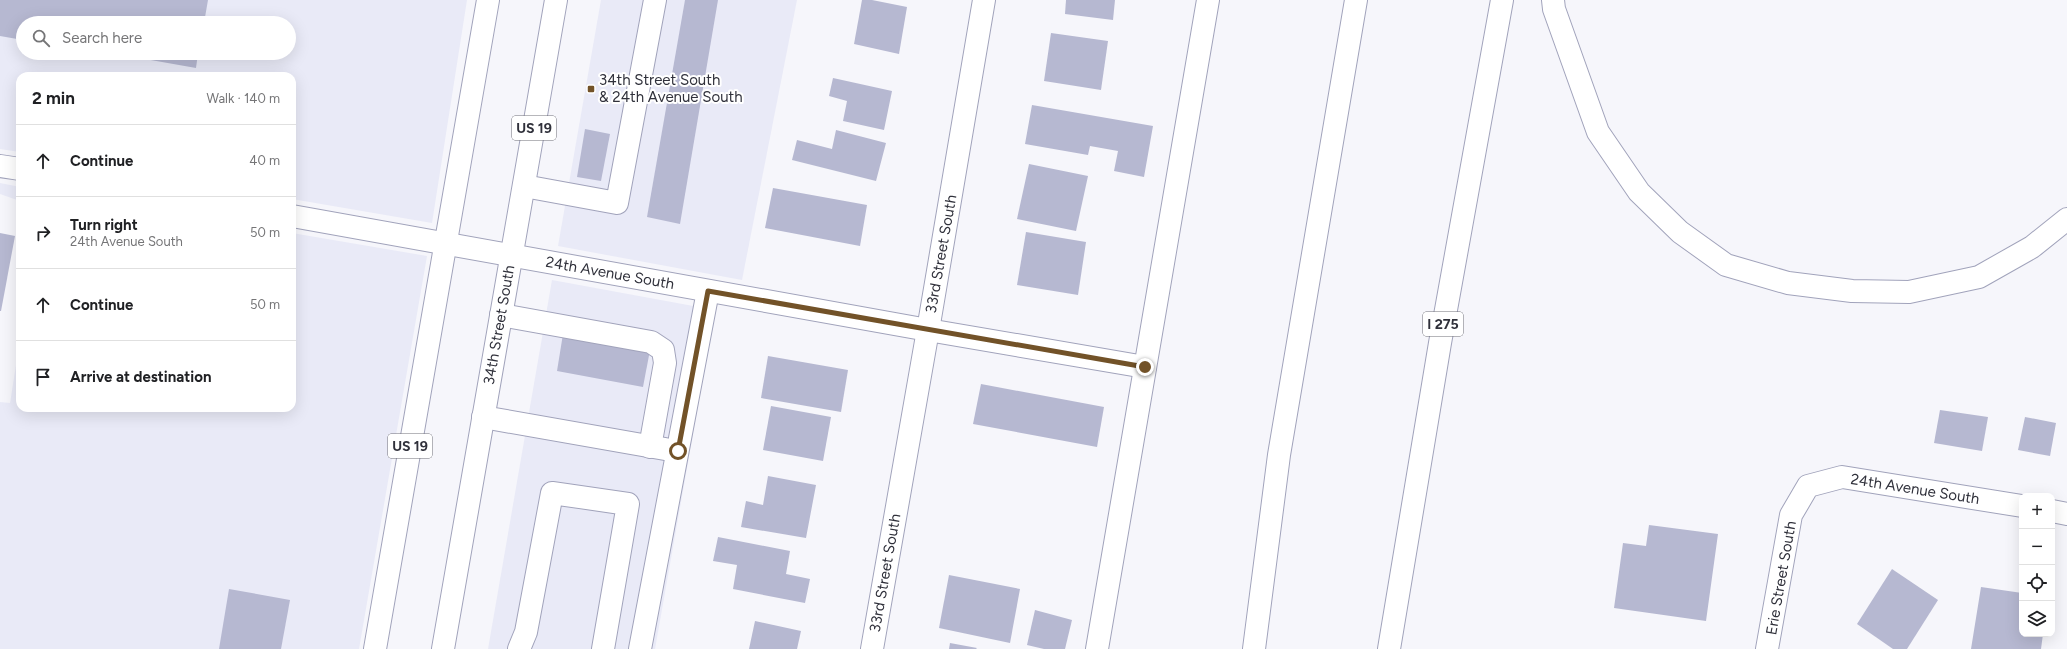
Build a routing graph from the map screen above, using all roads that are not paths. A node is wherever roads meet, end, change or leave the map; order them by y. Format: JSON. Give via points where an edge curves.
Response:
{"nodes":[{"id":1,"x":488,"y":0,"type":"edge"},
{"id":2,"x":556,"y":0,"type":"edge"},
{"id":3,"x":655,"y":0,"type":"edge"},
{"id":4,"x":984,"y":0,"type":"edge"},
{"id":5,"x":1208,"y":0,"type":"edge"},
{"id":6,"x":1356,"y":0,"type":"edge"},
{"id":7,"x":1502,"y":0,"type":"edge"},
{"id":8,"x":1553,"y":0,"type":"edge"},
{"id":9,"x":0,"y":166,"type":"edge"},
{"id":10,"x":16,"y":168,"type":"edge"},
{"id":11,"x":524,"y":186,"type":"junction"},
{"id":12,"x":296,"y":217,"type":"edge"},
{"id":13,"x":2067,"y":219,"type":"edge"},
{"id":14,"x":446,"y":242,"type":"junction"},
{"id":15,"x":512,"y":256,"type":"junction"},
{"id":16,"x":708,"y":291,"type":"junction"},
{"id":17,"x":501,"y":315,"type":"junction"},
{"id":18,"x":928,"y":330,"type":"junction"},
{"id":19,"x":1145,"y":367,"type":"junction"},
{"id":20,"x":483,"y":417,"type":"junction"},
{"id":21,"x":650,"y":446,"type":"junction"},
{"id":22,"x":678,"y":451,"type":"junction"},
{"id":23,"x":1808,"y":486,"type":"joint"},
{"id":24,"x":2019,"y":506,"type":"edge"},
{"id":25,"x":2055,"y":512,"type":"edge"},
{"id":26,"x":2067,"y":514,"type":"edge"},
{"id":27,"x":375,"y":649,"type":"edge"},
{"id":28,"x":443,"y":649,"type":"edge"},
{"id":29,"x":519,"y":649,"type":"edge"},
{"id":30,"x":603,"y":649,"type":"edge"},
{"id":31,"x":640,"y":649,"type":"edge"},
{"id":32,"x":872,"y":649,"type":"edge"},
{"id":33,"x":1097,"y":649,"type":"edge"},
{"id":34,"x":1254,"y":649,"type":"edge"},
{"id":35,"x":1389,"y":649,"type":"edge"},
{"id":36,"x":1768,"y":649,"type":"edge"}],
"edges":[{"from":1,"to":14,"type":"main road","number":"US 19"},
{"from":2,"to":11,"type":"main road","name":"34th Street South","number":"US 19"},
{"from":3,"to":11,"type":"main road","via":[[617,203]]},
{"from":4,"to":18,"type":"main road","name":"33rd Street South"},
{"from":5,"to":19,"type":"main road"},
{"from":6,"to":34,"type":"main road","via":[[1279,455]]},
{"from":7,"to":35,"type":"main road","number":"I 275","via":[[1440,343]]},
{"from":8,"to":13,"type":"main road","via":[[1598,132],[1639,192],[1680,232],[1726,264],[1788,284],[1852,291],[1909,292],[1979,277],[2032,247]]},
{"from":9,"to":10,"type":"main road"},
{"from":11,"to":15,"type":"main road","name":"34th Street South","number":"US 19"},
{"from":12,"to":14,"type":"main road","name":"24th Avenue South"},
{"from":14,"to":15,"type":"main road","name":"24th Avenue South"},
{"from":14,"to":27,"type":"main road","number":"US 19"},
{"from":15,"to":16,"type":"main road","name":"24th Avenue South"},
{"from":15,"to":17,"type":"main road","name":"34th Street South","number":"US 19"},
{"from":16,"to":18,"type":"main road","name":"24th Avenue South"},
{"from":16,"to":22,"type":"main road"},
{"from":17,"to":20,"type":"main road","name":"34th Street South","number":"US 19"},
{"from":17,"to":21,"type":"main road","via":[[651,342],[663,350],[665,363]]},
{"from":18,"to":19,"type":"main road","name":"24th Avenue South"},
{"from":18,"to":32,"type":"main road","name":"33rd Street South"},
{"from":19,"to":33,"type":"main road"},
{"from":20,"to":21,"type":"main road"},
{"from":20,"to":28,"type":"main road","name":"34th Street South","number":"US 19"},
{"from":21,"to":22,"type":"main road"},
{"from":22,"to":31,"type":"main road"},
{"from":23,"to":24,"type":"main road","name":"24th Avenue South","via":[[1842,477]]},
{"from":23,"to":36,"type":"main road","name":"Erie Street South","via":[[1791,515]]},
{"from":25,"to":26,"type":"main road"},
{"from":29,"to":30,"type":"main road","via":[[526,632],[552,493],[628,504]]}]}
